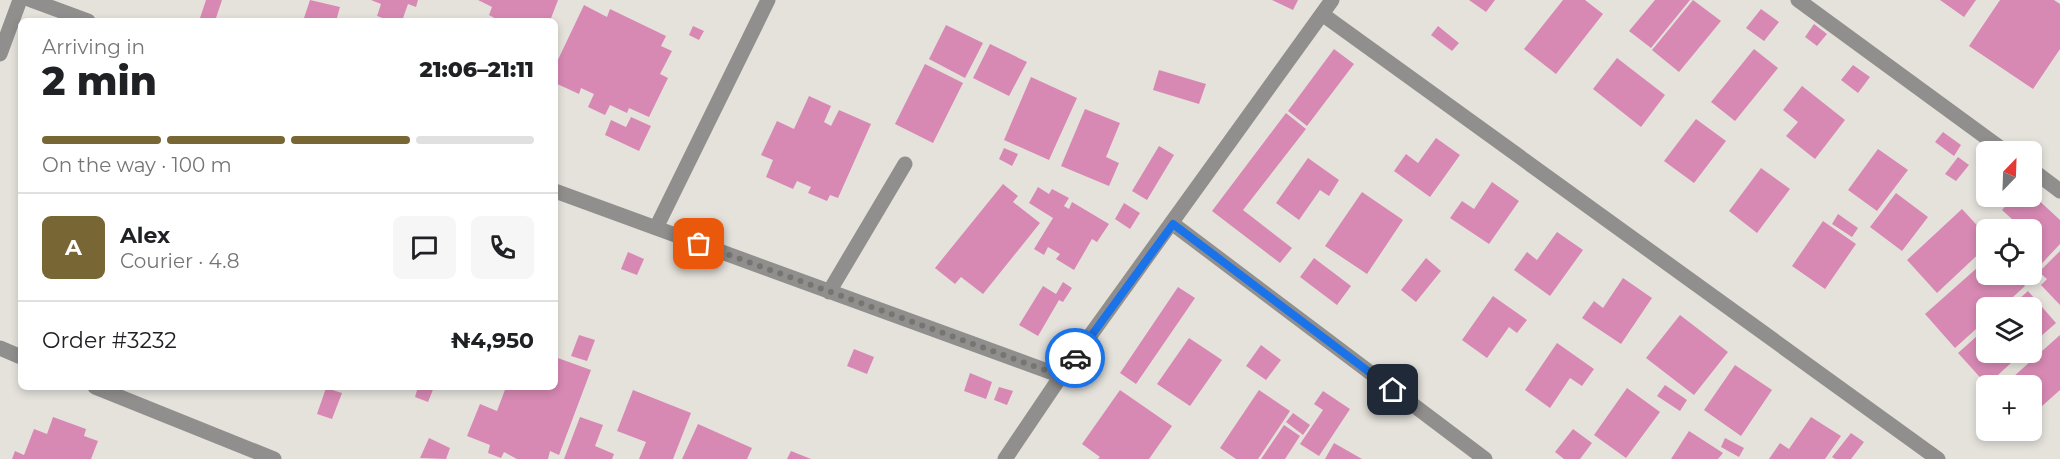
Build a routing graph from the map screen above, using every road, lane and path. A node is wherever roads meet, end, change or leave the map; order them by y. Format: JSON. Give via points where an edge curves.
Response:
{"nodes":[{"id":1,"x":20,"y":0,"type":"edge"},
{"id":2,"x":31,"y":0,"type":"edge"},
{"id":3,"x":768,"y":0,"type":"edge"},
{"id":4,"x":1332,"y":0,"type":"edge"},
{"id":5,"x":1798,"y":0,"type":"edge"},
{"id":6,"x":1322,"y":14,"type":"junction"},
{"id":7,"x":80,"y":18,"type":"edge"},
{"id":8,"x":0,"y":54,"type":"edge"},
{"id":9,"x":1991,"y":141,"type":"edge"},
{"id":10,"x":905,"y":164,"type":"dead end"},
{"id":11,"x":2042,"y":178,"type":"edge"},
{"id":12,"x":2060,"y":190,"type":"edge"},
{"id":13,"x":558,"y":192,"type":"edge"},
{"id":14,"x":1173,"y":224,"type":"junction"},
{"id":15,"x":656,"y":228,"type":"junction"},
{"id":16,"x":828,"y":291,"type":"junction"},
{"id":17,"x":0,"y":348,"type":"edge"},
{"id":18,"x":18,"y":356,"type":"edge"},
{"id":19,"x":1061,"y":376,"type":"junction"},
{"id":20,"x":102,"y":390,"type":"edge"},
{"id":21,"x":274,"y":459,"type":"edge"},
{"id":22,"x":1005,"y":459,"type":"edge"},
{"id":23,"x":1485,"y":459,"type":"edge"},
{"id":24,"x":1938,"y":459,"type":"edge"}],
"edges":[{"from":1,"to":8,"type":"street"},
{"from":2,"to":7,"type":"street"},
{"from":3,"to":15,"type":"street"},
{"from":4,"to":6,"type":"street"},
{"from":5,"to":9,"type":"street"},
{"from":6,"to":14,"type":"street"},
{"from":6,"to":24,"type":"street"},
{"from":10,"to":16,"type":"street"},
{"from":11,"to":12,"type":"street"},
{"from":13,"to":15,"type":"street"},
{"from":14,"to":19,"type":"street"},
{"from":14,"to":23,"type":"street"},
{"from":15,"to":16,"type":"street"},
{"from":16,"to":19,"type":"street"},
{"from":17,"to":18,"type":"street"},
{"from":19,"to":22,"type":"street"},
{"from":20,"to":21,"type":"street"}]}
